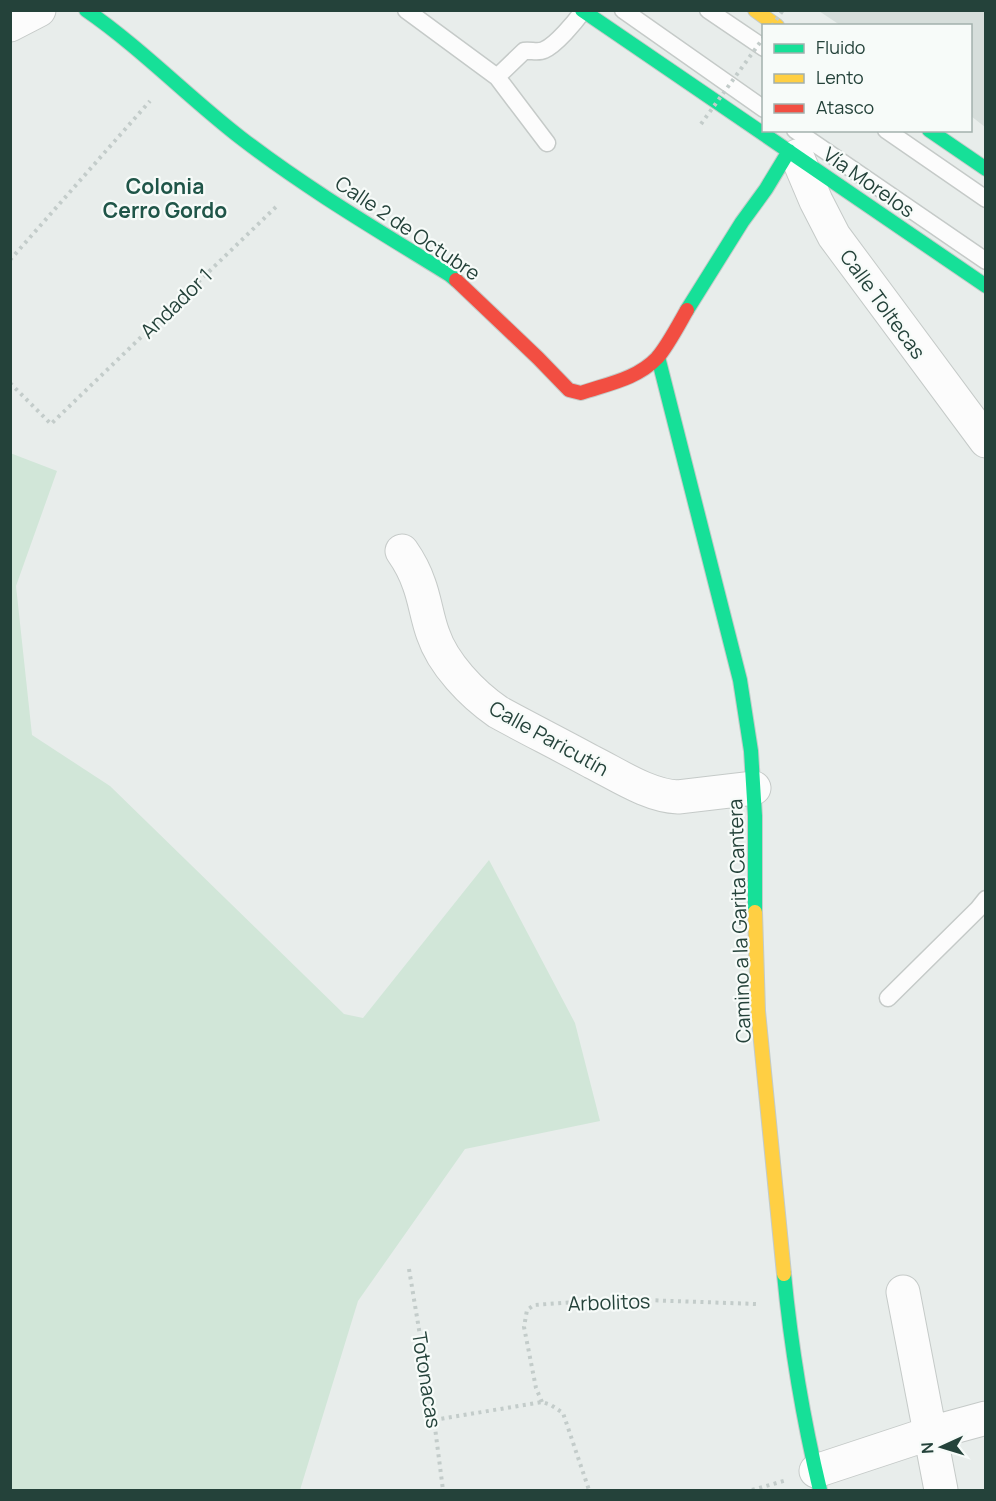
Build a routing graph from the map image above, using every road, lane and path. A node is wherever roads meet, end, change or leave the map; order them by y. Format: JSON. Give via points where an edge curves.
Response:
{"nodes":[{"id":1,"x":39,"y":10,"type":"edge"},
{"id":2,"x":86,"y":10,"type":"edge"},
{"id":3,"x":406,"y":10,"type":"edge"},
{"id":4,"x":623,"y":10,"type":"edge"},
{"id":5,"x":708,"y":10,"type":"edge"},
{"id":6,"x":755,"y":10,"type":"edge"},
{"id":7,"x":783,"y":10,"type":"edge"},
{"id":8,"x":582,"y":11,"type":"edge"},
{"id":9,"x":773,"y":24,"type":"edge"},
{"id":10,"x":774,"y":24,"type":"edge"},
{"id":11,"x":10,"y":25,"type":"edge"},
{"id":12,"x":762,"y":40,"type":"edge"},
{"id":13,"x":762,"y":47,"type":"edge"},
{"id":14,"x":170,"y":78,"type":"junction"},
{"id":15,"x":497,"y":78,"type":"junction"},
{"id":16,"x":762,"y":108,"type":"edge"},
{"id":17,"x":701,"y":124,"type":"dead end"},
{"id":18,"x":762,"y":126,"type":"edge"},
{"id":19,"x":772,"y":132,"type":"edge"},
{"id":20,"x":889,"y":132,"type":"edge"},
{"id":21,"x":932,"y":132,"type":"edge"},
{"id":22,"x":547,"y":143,"type":"dead end"},
{"id":23,"x":794,"y":146,"type":"edge"},
{"id":24,"x":986,"y":169,"type":"edge"},
{"id":25,"x":302,"y":182,"type":"junction"},
{"id":26,"x":986,"y":199,"type":"edge"},
{"id":27,"x":10,"y":260,"type":"edge"},
{"id":28,"x":986,"y":261,"type":"edge"},
{"id":29,"x":986,"y":286,"type":"edge"},
{"id":30,"x":658,"y":357,"type":"junction"},
{"id":31,"x":10,"y":383,"type":"edge"},
{"id":32,"x":986,"y":441,"type":"edge"},
{"id":33,"x":402,"y":550,"type":"dead end"},
{"id":34,"x":754,"y":788,"type":"junction"},
{"id":35,"x":986,"y":899,"type":"edge"},
{"id":36,"x":888,"y":998,"type":"dead end"},
{"id":37,"x":409,"y":1269,"type":"dead end"},
{"id":38,"x":903,"y":1292,"type":"dead end"},
{"id":39,"x":787,"y":1305,"type":"junction"},
{"id":40,"x":542,"y":1402,"type":"junction"},
{"id":41,"x":986,"y":1418,"type":"edge"},
{"id":42,"x":434,"y":1420,"type":"junction"},
{"id":43,"x":931,"y":1433,"type":"junction"},
{"id":44,"x":818,"y":1481,"type":"edge"},
{"id":45,"x":443,"y":1491,"type":"edge"},
{"id":46,"x":589,"y":1491,"type":"edge"},
{"id":47,"x":941,"y":1491,"type":"edge"}],
"edges":[{"from":1,"to":11,"type":"street"},
{"from":2,"to":14,"type":"street","name":"Calle 2 de Octubre"},
{"from":3,"to":15,"type":"lane"},
{"from":4,"to":16,"type":"lane"},
{"from":5,"to":13,"type":"lane"},
{"from":6,"to":10,"type":"street"},
{"from":7,"to":9,"type":"path","bridge":true},
{"from":8,"to":15,"type":"lane","via":[[572,26],[547,48],[524,51]]},
{"from":8,"to":18,"type":"street","name":"Vía Morelos"},
{"from":12,"to":17,"type":"path","bridge":true},
{"from":14,"to":25,"type":"street","name":"Calle 2 de Octubre","via":[[241,138]]},
{"from":14,"to":27,"type":"path"},
{"from":15,"to":22,"type":"lane"},
{"from":19,"to":23,"type":"street","name":"Vía Morelos"},
{"from":20,"to":26,"type":"lane"},
{"from":21,"to":24,"type":"street"},
{"from":23,"to":28,"type":"lane"},
{"from":23,"to":29,"type":"street","name":"Vía Morelos"},
{"from":23,"to":30,"type":"street","name":"Calle 2 de Octubre"},
{"from":23,"to":32,"type":"street","name":"Calle Toltecas","via":[[834,236]]},
{"from":25,"to":30,"type":"street","name":"Calle 2 de Octubre","via":[[450,275],[572,392],[594,390],[630,377]]},
{"from":25,"to":31,"type":"path","name":"Andador 1","via":[[51,424]]},
{"from":30,"to":34,"type":"street","name":"Camino a la Garita Cantera","via":[[740,680]]},
{"from":33,"to":34,"type":"street","name":"Calle Paricutín","via":[[420,586],[433,636],[448,662],[473,692],[498,712],[656,794],[678,797]]},
{"from":34,"to":39,"type":"street","name":"Camino a la Garita Cantera","via":[[758,1011]]},
{"from":35,"to":36,"type":"lane"},
{"from":37,"to":42,"type":"path","name":"Totonacas"},
{"from":38,"to":43,"type":"street"},
{"from":39,"to":40,"type":"path","name":"Arbolitos","via":[[618,1299],[534,1305],[527,1310],[524,1327]]},
{"from":39,"to":44,"type":"street","name":"Camino a la Garita Cantera","via":[[798,1386]]},
{"from":40,"to":42,"type":"path"},
{"from":40,"to":46,"type":"path","via":[[563,1413]]},
{"from":41,"to":43,"type":"street"},
{"from":42,"to":45,"type":"path","name":"Totonacas"},
{"from":43,"to":44,"type":"street"},
{"from":43,"to":47,"type":"street"}]}
